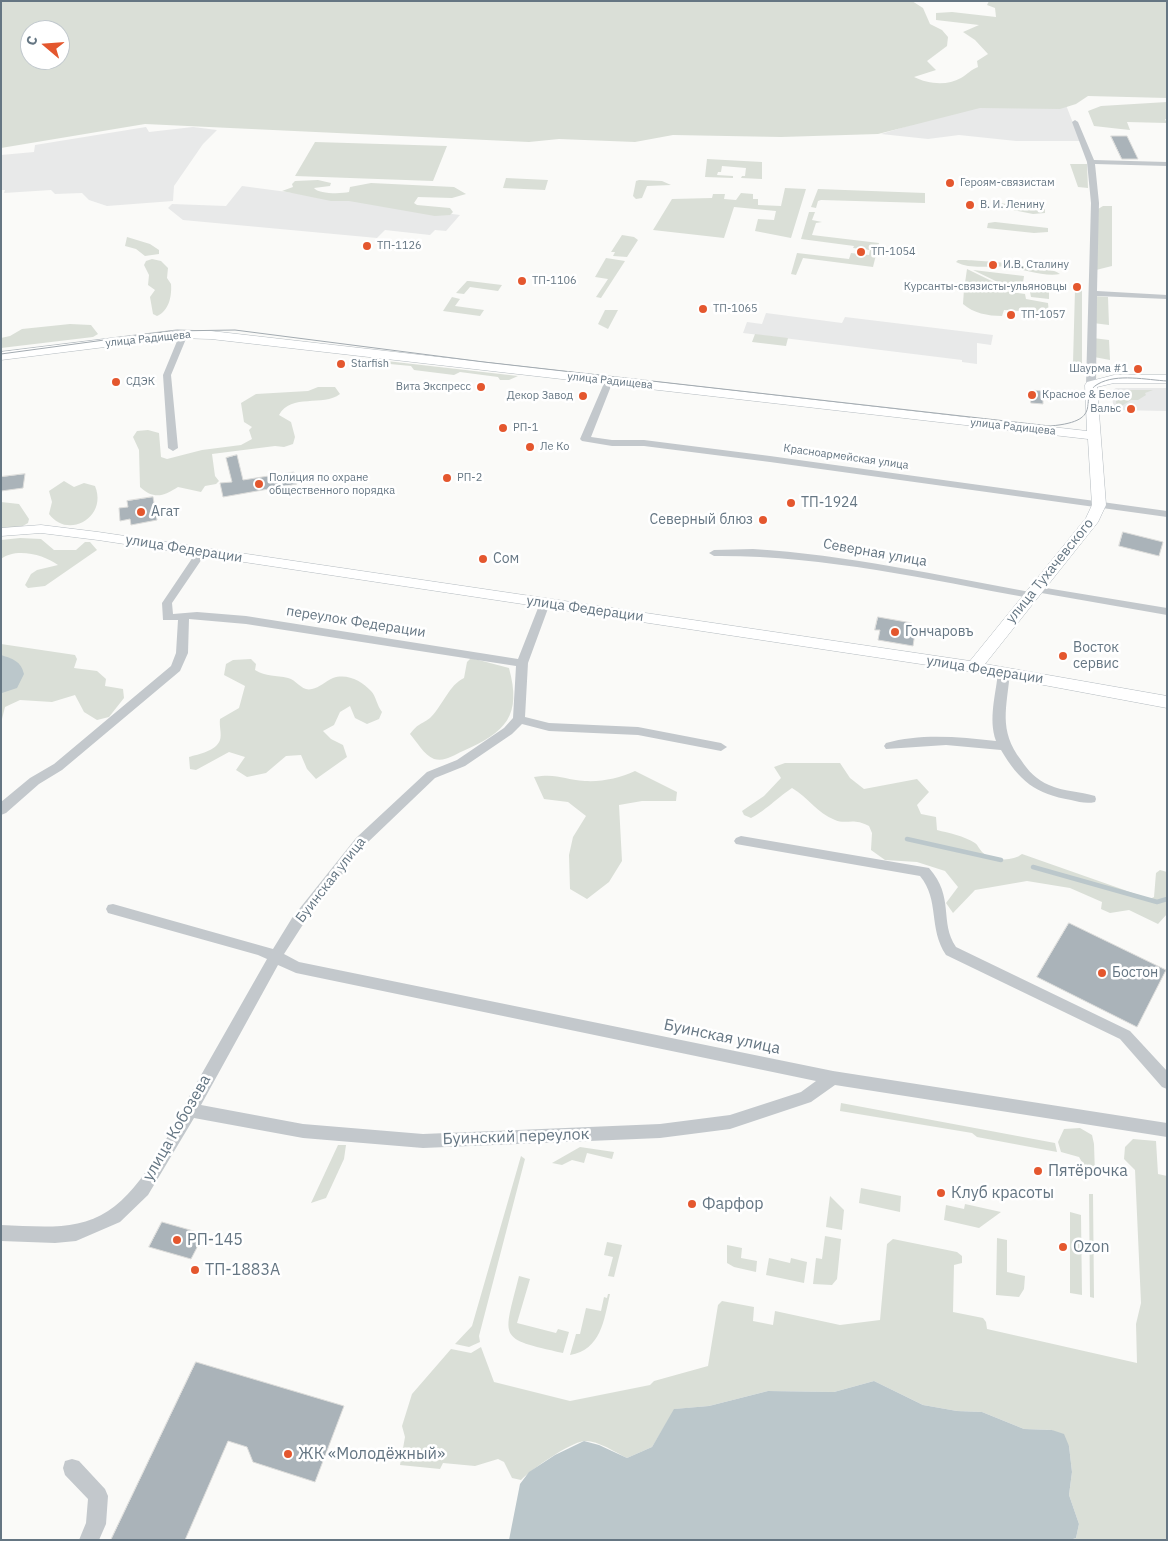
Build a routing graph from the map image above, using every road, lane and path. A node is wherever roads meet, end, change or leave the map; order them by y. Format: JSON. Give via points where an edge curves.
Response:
{"nodes":[{"id":1,"x":1075,"y":122,"type":"dead end"},
{"id":2,"x":1091,"y":162,"type":"junction"},
{"id":3,"x":1167,"y":164,"type":"edge"},
{"id":4,"x":1092,"y":293,"type":"junction"},
{"id":5,"x":1167,"y":297,"type":"edge"},
{"id":6,"x":184,"y":334,"type":"junction"},
{"id":7,"x":1,"y":356,"type":"edge"},
{"id":8,"x":1167,"y":379,"type":"edge"},
{"id":9,"x":609,"y":381,"type":"junction"},
{"id":10,"x":1091,"y":385,"type":"junction"},
{"id":11,"x":1093,"y":436,"type":"junction"},
{"id":12,"x":173,"y":448,"type":"dead end"},
{"id":13,"x":1099,"y":505,"type":"junction"},
{"id":14,"x":1167,"y":514,"type":"edge"},
{"id":15,"x":1,"y":532,"type":"edge"},
{"id":16,"x":201,"y":553,"type":"junction"},
{"id":17,"x":714,"y":553,"type":"dead end"},
{"id":18,"x":1032,"y":592,"type":"junction"},
{"id":19,"x":545,"y":603,"type":"junction"},
{"id":20,"x":1167,"y":612,"type":"edge"},
{"id":21,"x":184,"y":617,"type":"junction"},
{"id":22,"x":522,"y":663,"type":"junction"},
{"id":23,"x":974,"y":667,"type":"junction"},
{"id":24,"x":1004,"y":672,"type":"junction"},
{"id":25,"x":1167,"y":702,"type":"edge"},
{"id":26,"x":518,"y":719,"type":"junction"},
{"id":27,"x":890,"y":746,"type":"dead end"},
{"id":28,"x":1004,"y":746,"type":"junction"},
{"id":29,"x":721,"y":747,"type":"dead end"},
{"id":30,"x":1090,"y":799,"type":"dead end"},
{"id":31,"x":1,"y":810,"type":"edge"},
{"id":32,"x":742,"y":841,"type":"dead end"},
{"id":33,"x":113,"y":909,"type":"dead end"},
{"id":34,"x":275,"y":957,"type":"junction"},
{"id":35,"x":833,"y":1078,"type":"junction"},
{"id":36,"x":1167,"y":1082,"type":"edge"},
{"id":37,"x":190,"y":1110,"type":"junction"},
{"id":38,"x":1167,"y":1130,"type":"edge"},
{"id":39,"x":1,"y":1233,"type":"edge"},
{"id":40,"x":72,"y":1468,"type":"dead end"},
{"id":41,"x":89,"y":1540,"type":"edge"}],
"edges":[{"from":1,"to":2,"type":"street"},
{"from":2,"to":3,"type":"street"},
{"from":2,"to":4,"type":"street","via":[[1095,203]]},
{"from":4,"to":5,"type":"street"},
{"from":4,"to":10,"type":"street"},
{"from":6,"to":7,"type":"street","name":"улица Радищева"},
{"from":6,"to":9,"type":"street","name":"улица Радищева"},
{"from":6,"to":12,"type":"street","via":[[167,375]]},
{"from":8,"to":10,"type":"street","via":[[1114,379]]},
{"from":9,"to":11,"type":"street","name":"улица Радищева"},
{"from":9,"to":13,"type":"street","name":"Красноармейская улица","via":[[585,439],[770,459]]},
{"from":10,"to":11,"type":"street"},
{"from":11,"to":13,"type":"street","name":"улица Тухачевского"},
{"from":13,"to":14,"type":"street","name":"Красноармейская улица"},
{"from":13,"to":18,"type":"street","name":"улица Тухачевского","via":[[1093,519]]},
{"from":15,"to":16,"type":"street","name":"улица Федерации","via":[[65,531]]},
{"from":16,"to":19,"type":"street","name":"улица Федерации"},
{"from":16,"to":21,"type":"street","name":"переулок Федерации","via":[[167,603],[167,618]]},
{"from":17,"to":18,"type":"street","name":"Северная улица","via":[[775,552]]},
{"from":18,"to":20,"type":"street","name":"Северная улица"},
{"from":18,"to":23,"type":"street","name":"улица Тухачевского"},
{"from":19,"to":22,"type":"street"},
{"from":19,"to":23,"type":"street","name":"улица Федерации"},
{"from":21,"to":22,"type":"street","name":"переулок Федерации","via":[[246,620]]},
{"from":21,"to":31,"type":"street","via":[[182,654],[176,668],[58,767],[37,777]]},
{"from":22,"to":26,"type":"street"},
{"from":23,"to":24,"type":"street","name":"улица Федерации"},
{"from":24,"to":25,"type":"street","name":"улица Федерации"},
{"from":24,"to":28,"type":"street","via":[[999,727]]},
{"from":26,"to":29,"type":"street","via":[[548,727],[638,731]]},
{"from":26,"to":34,"type":"street","name":"Буинская улица","via":[[508,731],[461,764],[431,775],[392,809],[355,848],[297,922]]},
{"from":27,"to":28,"type":"street","via":[[950,740]]},
{"from":28,"to":30,"type":"street","via":[[1034,784]]},
{"from":32,"to":36,"type":"street","via":[[924,872],[932,879],[937,892],[944,943],[951,950],[1125,1035]]},
{"from":33,"to":34,"type":"street","name":"Буинская улица","via":[[262,950]]},
{"from":34,"to":35,"type":"street","name":"Буинская улица","via":[[296,967]]},
{"from":34,"to":37,"type":"street","name":"улица Кобозева"},
{"from":35,"to":37,"type":"street","name":"Буинский переулок","via":[[806,1098],[730,1122],[650,1132],[423,1142],[303,1131]]},
{"from":35,"to":38,"type":"street","name":"Буинская улица"},
{"from":37,"to":39,"type":"street","name":"улица Кобозева","via":[[142,1190],[114,1217],[76,1233]]},
{"from":40,"to":41,"type":"street","via":[[98,1496],[96,1524]]}]}
